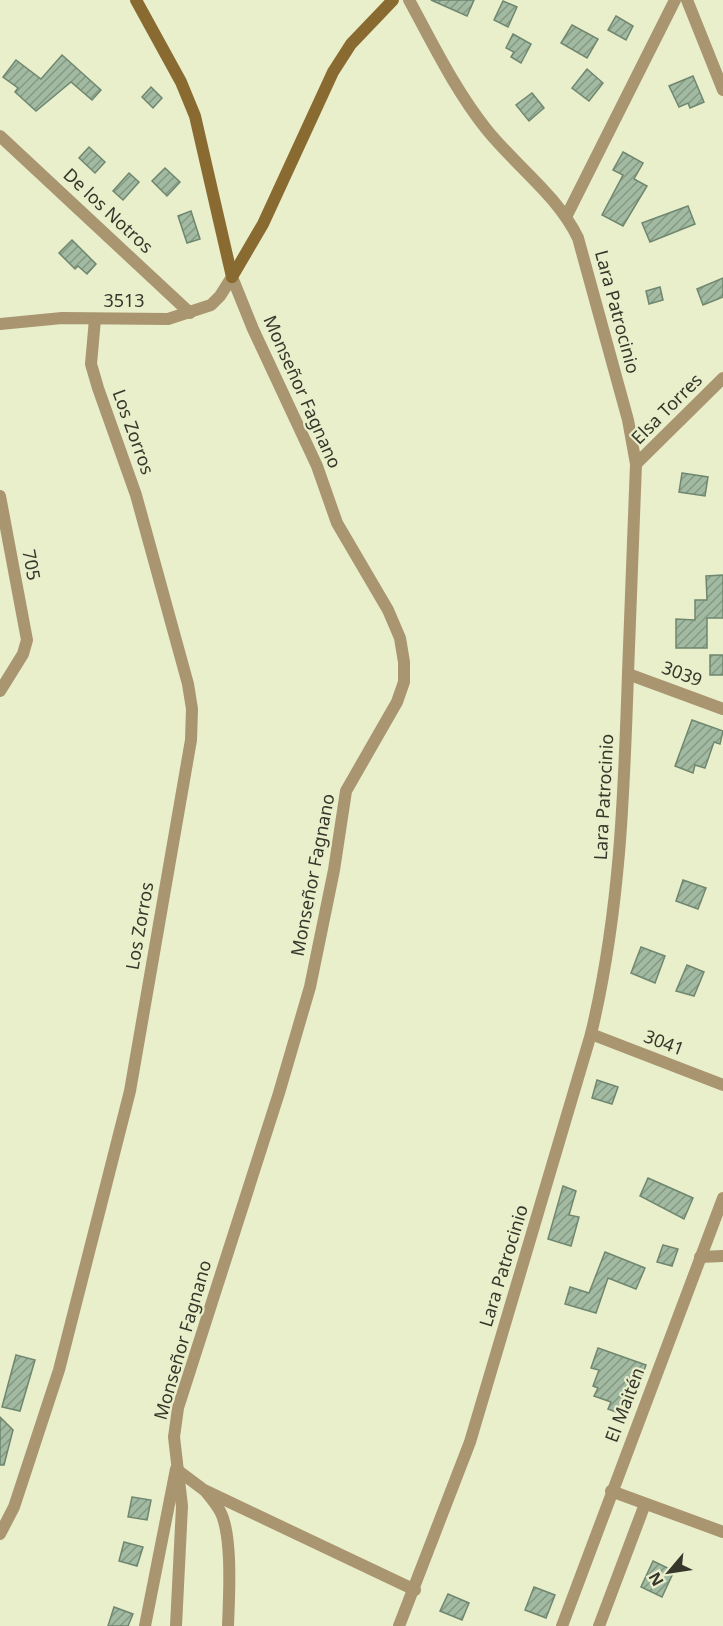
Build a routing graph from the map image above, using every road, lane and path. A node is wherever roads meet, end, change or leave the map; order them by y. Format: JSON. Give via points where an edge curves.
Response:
{"nodes":[{"id":1,"x":136,"y":0,"type":"edge"},
{"id":2,"x":393,"y":0,"type":"edge"},
{"id":3,"x":409,"y":0,"type":"edge"},
{"id":4,"x":675,"y":0,"type":"edge"},
{"id":5,"x":687,"y":0,"type":"edge"},
{"id":6,"x":723,"y":90,"type":"edge"},
{"id":7,"x":0,"y":136,"type":"edge"},
{"id":8,"x":567,"y":215,"type":"junction"},
{"id":9,"x":232,"y":277,"type":"junction"},
{"id":10,"x":190,"y":313,"type":"junction"},
{"id":11,"x":95,"y":319,"type":"junction"},
{"id":12,"x":0,"y":324,"type":"edge"},
{"id":13,"x":723,"y":378,"type":"edge"},
{"id":14,"x":636,"y":464,"type":"junction"},
{"id":15,"x":0,"y":496,"type":"edge"},
{"id":16,"x":628,"y":674,"type":"junction"},
{"id":17,"x":0,"y":691,"type":"edge"},
{"id":18,"x":723,"y":709,"type":"edge"},
{"id":19,"x":591,"y":1034,"type":"junction"},
{"id":20,"x":723,"y":1085,"type":"edge"},
{"id":21,"x":723,"y":1200,"type":"edge"},
{"id":22,"x":723,"y":1256,"type":"edge"},
{"id":23,"x":700,"y":1257,"type":"junction"},
{"id":24,"x":176,"y":1469,"type":"junction"},
{"id":25,"x":204,"y":1490,"type":"junction"},
{"id":26,"x":611,"y":1491,"type":"junction"},
{"id":27,"x":645,"y":1504,"type":"junction"},
{"id":28,"x":723,"y":1532,"type":"edge"},
{"id":29,"x":0,"y":1534,"type":"edge"},
{"id":30,"x":415,"y":1590,"type":"junction"},
{"id":31,"x":145,"y":1626,"type":"edge"},
{"id":32,"x":176,"y":1626,"type":"edge"},
{"id":33,"x":228,"y":1626,"type":"edge"},
{"id":34,"x":399,"y":1626,"type":"edge"},
{"id":35,"x":562,"y":1626,"type":"edge"},
{"id":36,"x":599,"y":1626,"type":"edge"}],
"edges":[{"from":1,"to":9,"type":"street","name":"Monseñor Fagnano","via":[[195,116]]},
{"from":2,"to":9,"type":"street","via":[[351,44],[333,72],[263,224]]},
{"from":3,"to":8,"type":"street","name":"Lara Patrocinio","via":[[469,107]]},
{"from":4,"to":8,"type":"street"},
{"from":5,"to":6,"type":"street"},
{"from":7,"to":10,"type":"street","name":"De los Notros"},
{"from":8,"to":14,"type":"street","name":"Lara Patrocinio","via":[[591,283]]},
{"from":9,"to":10,"type":"street","name":"3513","via":[[211,305]]},
{"from":9,"to":24,"type":"street","name":"Monseñor Fagnano","via":[[317,466],[337,524],[396,628],[404,682],[397,702],[346,791],[310,987],[184,1386],[174,1437]]},
{"from":10,"to":11,"type":"street","name":"3513","via":[[168,319]]},
{"from":11,"to":12,"type":"street","name":"3513"},
{"from":11,"to":29,"type":"street","name":"Los Zorros","via":[[92,364],[136,495],[188,684],[191,740],[130,1091],[59,1370],[14,1507]]},
{"from":13,"to":14,"type":"street","name":"Elsa Torres"},
{"from":14,"to":16,"type":"street","name":"Lara Patrocinio"},
{"from":15,"to":17,"type":"street","name":"705","via":[[27,640],[23,654]]},
{"from":16,"to":18,"type":"street","name":"3039"},
{"from":16,"to":19,"type":"street","name":"Lara Patrocinio","via":[[625,786],[613,930]]},
{"from":19,"to":20,"type":"street","name":"3041"},
{"from":19,"to":30,"type":"street","name":"Lara Patrocinio","via":[[470,1442]]},
{"from":21,"to":23,"type":"street","name":"El Maitén"},
{"from":22,"to":23,"type":"street"},
{"from":23,"to":26,"type":"street","name":"El Maitén"},
{"from":24,"to":25,"type":"street"},
{"from":24,"to":31,"type":"street"},
{"from":24,"to":32,"type":"street","name":"Monseñor Fagnano","via":[[182,1506]]},
{"from":25,"to":30,"type":"street"},
{"from":25,"to":33,"type":"street","via":[[220,1512],[225,1527]]},
{"from":26,"to":27,"type":"street"},
{"from":26,"to":35,"type":"street","name":"El Maitén"},
{"from":27,"to":28,"type":"street"},
{"from":27,"to":36,"type":"street"},
{"from":30,"to":34,"type":"street","name":"Lara Patrocinio"}]}
